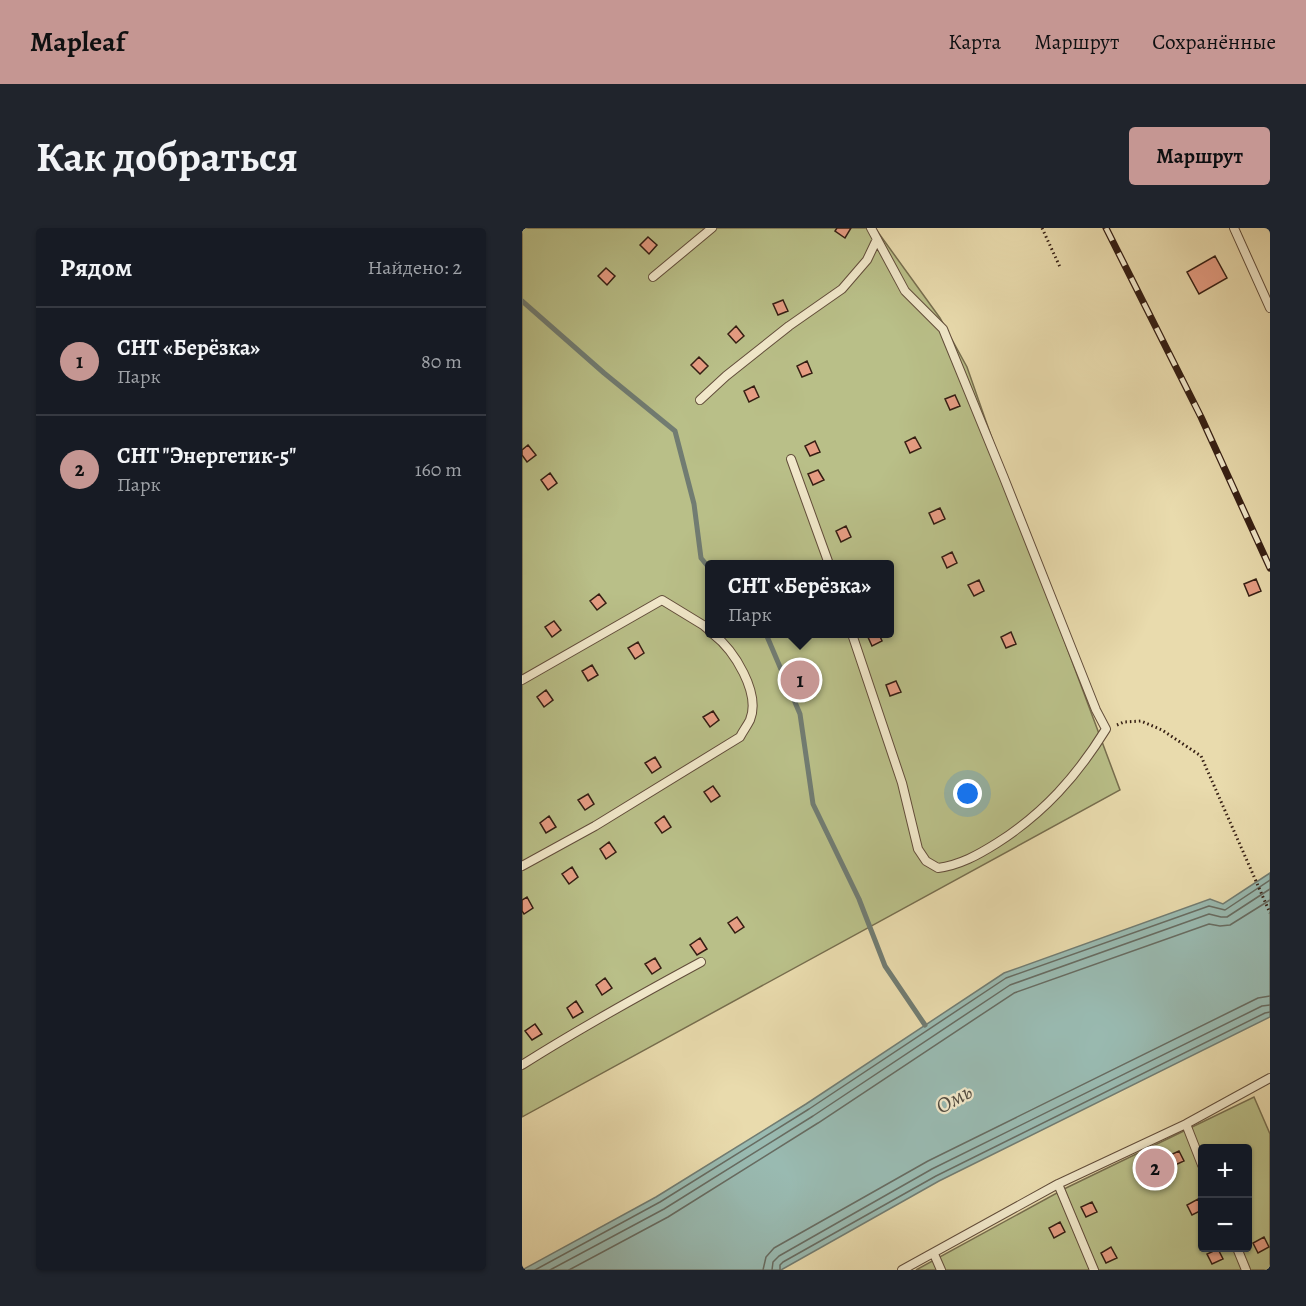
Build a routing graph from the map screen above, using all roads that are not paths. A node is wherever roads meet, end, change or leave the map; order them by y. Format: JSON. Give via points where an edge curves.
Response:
{"nodes":[{"id":1,"x":712,"y":228,"type":"edge"},
{"id":2,"x":871,"y":228,"type":"edge"},
{"id":3,"x":1234,"y":228,"type":"edge"},
{"id":4,"x":877,"y":239,"type":"junction"},
{"id":5,"x":653,"y":277,"type":"dead end"},
{"id":6,"x":1270,"y":308,"type":"edge"},
{"id":7,"x":700,"y":400,"type":"dead end"},
{"id":8,"x":791,"y":459,"type":"dead end"},
{"id":9,"x":828,"y":560,"type":"edge"},
{"id":10,"x":705,"y":627,"type":"edge"},
{"id":11,"x":719,"y":638,"type":"edge"},
{"id":12,"x":854,"y":638,"type":"edge"},
{"id":13,"x":522,"y":680,"type":"edge"},
{"id":14,"x":522,"y":866,"type":"edge"},
{"id":15,"x":701,"y":962,"type":"dead end"},
{"id":16,"x":522,"y":1065,"type":"edge"},
{"id":17,"x":1270,"y":1078,"type":"edge"},
{"id":18,"x":1186,"y":1124,"type":"junction"},
{"id":19,"x":1198,"y":1153,"type":"edge"},
{"id":20,"x":1058,"y":1184,"type":"junction"},
{"id":21,"x":1239,"y":1252,"type":"edge"},
{"id":22,"x":934,"y":1254,"type":"junction"},
{"id":23,"x":902,"y":1270,"type":"edge"},
{"id":24,"x":941,"y":1270,"type":"edge"},
{"id":25,"x":1094,"y":1270,"type":"edge"},
{"id":26,"x":1246,"y":1270,"type":"edge"}],
"edges":[{"from":1,"to":5,"type":"lane"},
{"from":2,"to":4,"type":"lane"},
{"from":3,"to":6,"type":"lane"},
{"from":4,"to":7,"type":"lane","via":[[867,260],[842,289],[780,333]]},
{"from":4,"to":12,"type":"lane","via":[[905,291],[943,329],[1106,729],[1070,780],[1019,829],[954,866],[938,868],[926,861],[918,849],[902,783]]},
{"from":8,"to":9,"type":"lane"},
{"from":10,"to":13,"type":"lane","via":[[662,600]]},
{"from":11,"to":14,"type":"lane","via":[[741,669],[752,696],[751,719],[740,736],[595,826]]},
{"from":15,"to":16,"type":"lane"},
{"from":17,"to":18,"type":"lane"},
{"from":18,"to":19,"type":"lane"},
{"from":18,"to":20,"type":"lane"},
{"from":20,"to":22,"type":"lane"},
{"from":20,"to":25,"type":"lane"},
{"from":21,"to":26,"type":"lane"},
{"from":22,"to":23,"type":"lane"},
{"from":22,"to":24,"type":"lane"}]}
